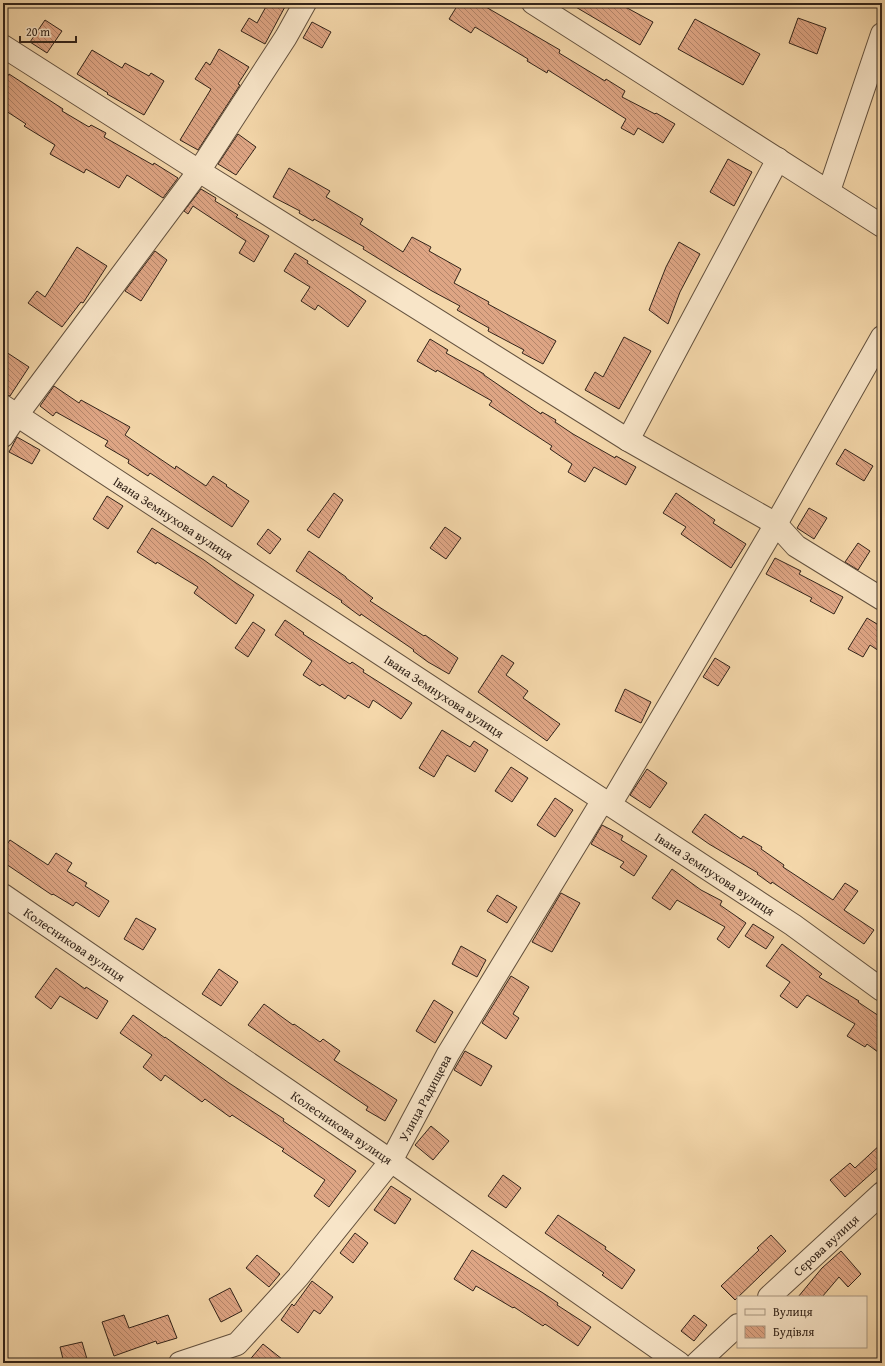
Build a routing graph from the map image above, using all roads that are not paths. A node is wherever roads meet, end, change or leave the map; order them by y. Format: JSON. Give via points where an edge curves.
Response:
{"nodes":[{"id":1,"x":305,"y":3,"type":"edge"},
{"id":2,"x":533,"y":3,"type":"edge"},
{"id":3,"x":881,"y":41,"type":"edge"},
{"id":4,"x":3,"y":46,"type":"edge"},
{"id":5,"x":778,"y":159,"type":"junction"},
{"id":6,"x":199,"y":171,"type":"junction"},
{"id":7,"x":829,"y":192,"type":"junction"},
{"id":8,"x":882,"y":226,"type":"edge"},
{"id":9,"x":882,"y":337,"type":"edge"},
{"id":10,"x":10,"y":411,"type":"edge"},
{"id":11,"x":3,"y":436,"type":"edge"},
{"id":12,"x":628,"y":440,"type":"junction"},
{"id":13,"x":776,"y":524,"type":"junction"},
{"id":14,"x":882,"y":599,"type":"edge"},
{"id":15,"x":607,"y":802,"type":"junction"},
{"id":16,"x":3,"y":895,"type":"edge"},
{"id":17,"x":882,"y":990,"type":"edge"},
{"id":18,"x":391,"y":1161,"type":"junction"},
{"id":19,"x":882,"y":1193,"type":"edge"},
{"id":20,"x":770,"y":1296,"type":"edge"},
{"id":21,"x":737,"y":1326,"type":"edge"},
{"id":22,"x":180,"y":1363,"type":"edge"},
{"id":23,"x":679,"y":1363,"type":"edge"},
{"id":24,"x":697,"y":1363,"type":"edge"}],
"edges":[{"from":1,"to":6,"type":"street","via":[[286,37]]},
{"from":2,"to":5,"type":"street"},
{"from":3,"to":7,"type":"street"},
{"from":4,"to":6,"type":"street"},
{"from":5,"to":7,"type":"street"},
{"from":5,"to":12,"type":"street"},
{"from":6,"to":10,"type":"street"},
{"from":6,"to":12,"type":"street"},
{"from":7,"to":8,"type":"street"},
{"from":9,"to":13,"type":"street","name":"Улица Радищева"},
{"from":10,"to":11,"type":"street"},
{"from":10,"to":15,"type":"street","name":"Івана Земнухова вулиця"},
{"from":12,"to":13,"type":"street"},
{"from":13,"to":14,"type":"street","via":[[796,546]]},
{"from":13,"to":15,"type":"street","name":"Улица Радищева"},
{"from":15,"to":17,"type":"street","name":"Івана Земнухова вулиця","via":[[793,926]]},
{"from":15,"to":18,"type":"street","name":"Улица Радищева","via":[[448,1054]]},
{"from":16,"to":18,"type":"street","name":"Колесникова вулиця"},
{"from":18,"to":22,"type":"street","name":"Улица Радищева","via":[[298,1277],[237,1344]]},
{"from":18,"to":23,"type":"street","name":"Колесникова вулиця"},
{"from":19,"to":20,"type":"street","name":"Сєрова вулиця"},
{"from":21,"to":24,"type":"street"}]}
